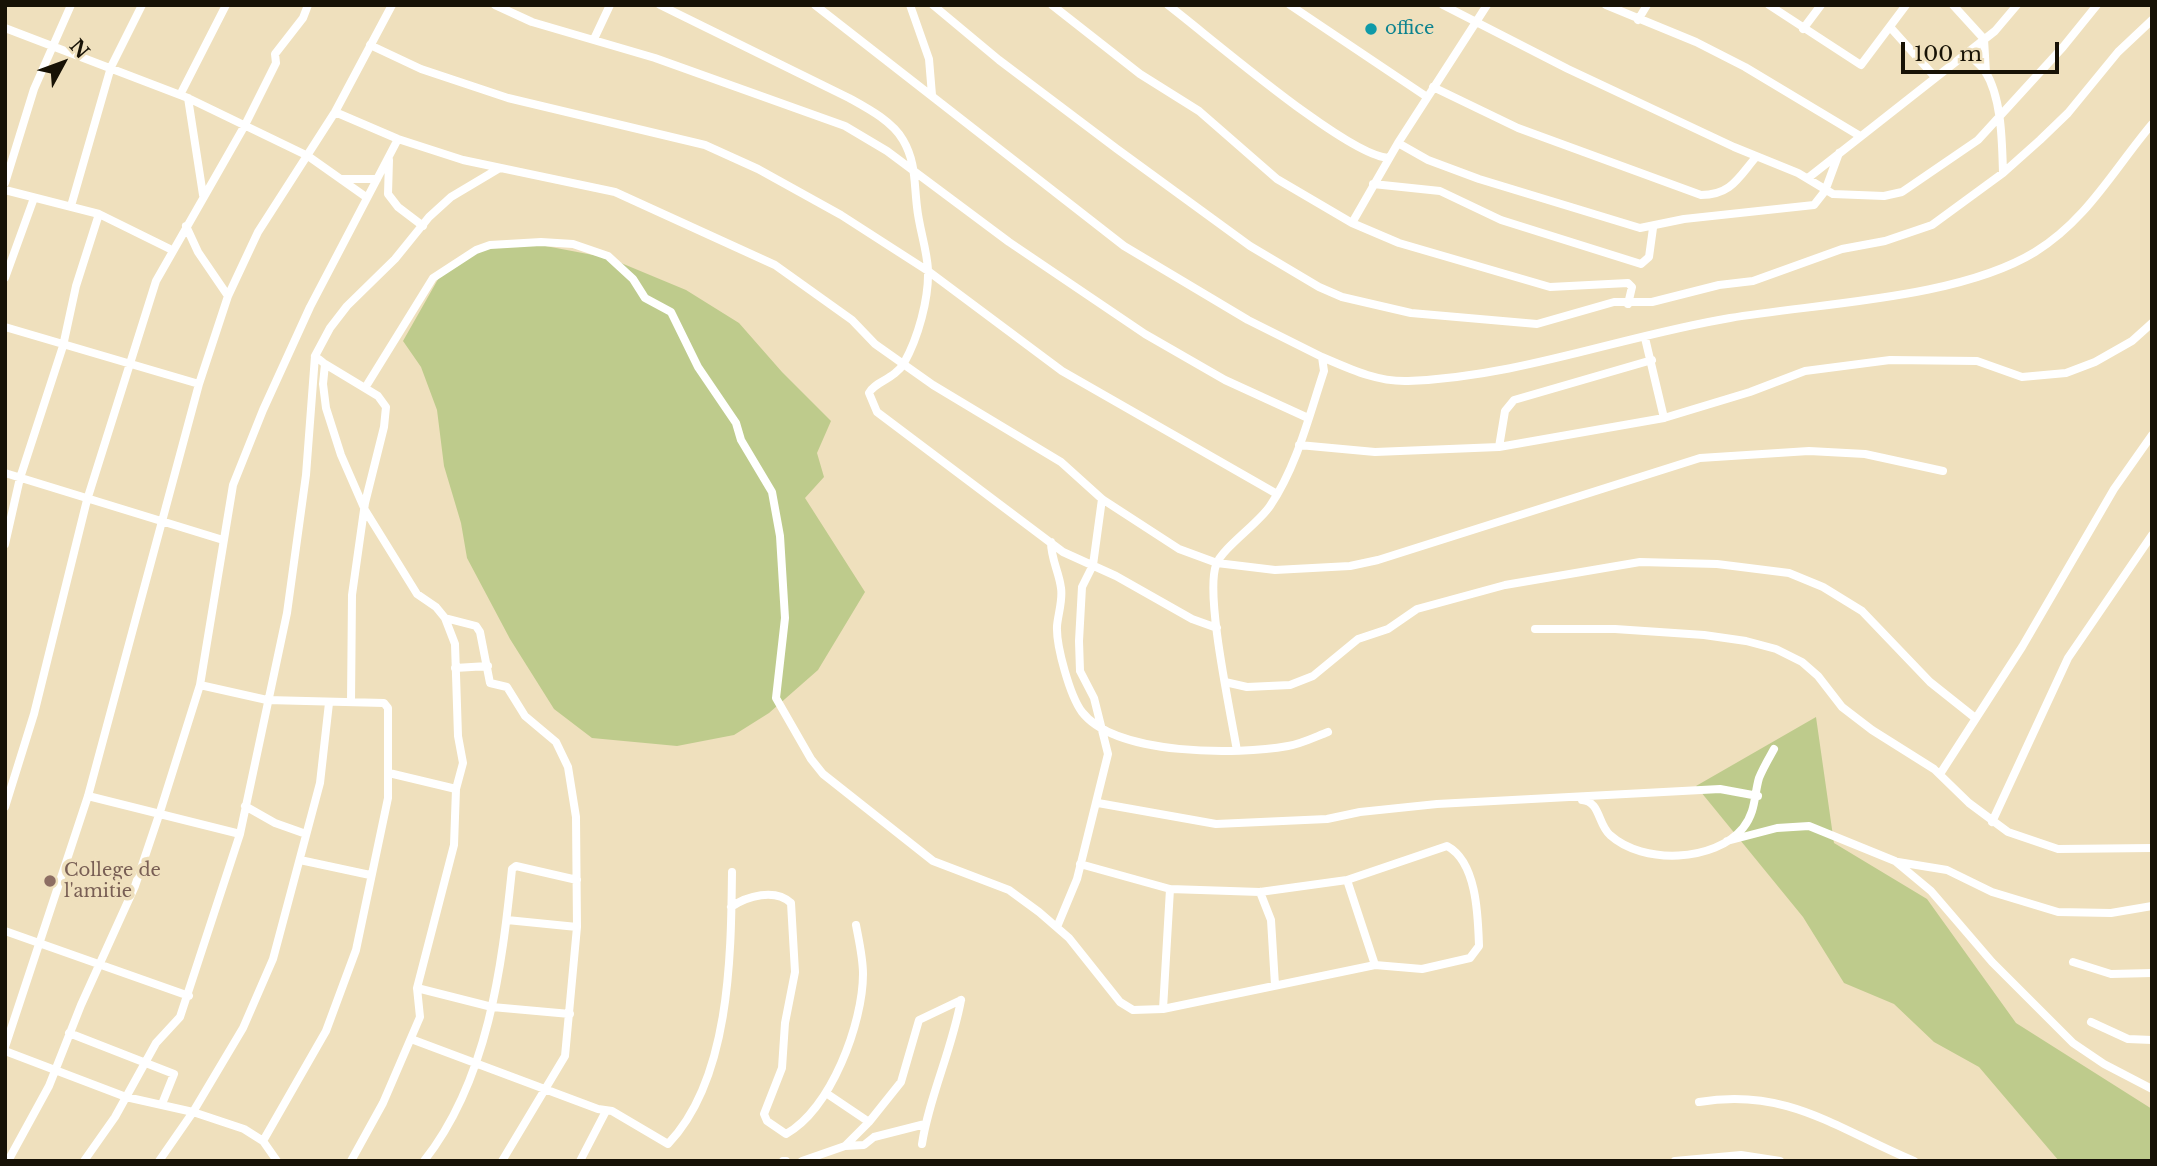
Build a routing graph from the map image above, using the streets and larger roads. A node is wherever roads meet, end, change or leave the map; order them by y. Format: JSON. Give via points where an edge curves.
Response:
{"nodes":[{"id":1,"x":71,"y":5,"type":"edge"},
{"id":2,"x":142,"y":5,"type":"edge"},
{"id":3,"x":226,"y":5,"type":"edge"},
{"id":4,"x":308,"y":5,"type":"edge"},
{"id":5,"x":392,"y":5,"type":"edge"},
{"id":6,"x":610,"y":5,"type":"edge"},
{"id":7,"x":660,"y":5,"type":"edge"},
{"id":8,"x":815,"y":5,"type":"edge"},
{"id":9,"x":910,"y":5,"type":"edge"},
{"id":10,"x":933,"y":5,"type":"edge"},
{"id":11,"x":1052,"y":5,"type":"edge"},
{"id":12,"x":1168,"y":5,"type":"edge"},
{"id":13,"x":1290,"y":5,"type":"edge"},
{"id":14,"x":1443,"y":5,"type":"edge"},
{"id":15,"x":1487,"y":5,"type":"edge"},
{"id":16,"x":1606,"y":5,"type":"edge"},
{"id":17,"x":1647,"y":5,"type":"edge"},
{"id":18,"x":1769,"y":5,"type":"edge"},
{"id":19,"x":1821,"y":5,"type":"edge"},
{"id":20,"x":1906,"y":5,"type":"edge"},
{"id":21,"x":1953,"y":5,"type":"edge"},
{"id":22,"x":2017,"y":5,"type":"edge"},
{"id":23,"x":2097,"y":5,"type":"edge"},
{"id":24,"x":501,"y":6,"type":"edge"},
{"id":25,"x":1638,"y":20,"type":"junction"},
{"id":26,"x":2152,"y":20,"type":"edge"},
{"id":27,"x":1473,"y":23,"type":"junction"},
{"id":28,"x":1890,"y":27,"type":"junction"},
{"id":29,"x":5,"y":28,"type":"edge"},
{"id":30,"x":1803,"y":29,"type":"junction"},
{"id":31,"x":594,"y":39,"type":"junction"},
{"id":32,"x":1984,"y":39,"type":"junction"},
{"id":33,"x":53,"y":45,"type":"junction"},
{"id":34,"x":370,"y":45,"type":"junction"},
{"id":35,"x":1965,"y":52,"type":"junction"},
{"id":36,"x":111,"y":67,"type":"junction"},
{"id":37,"x":1986,"y":74,"type":"junction"},
{"id":38,"x":1935,"y":77,"type":"junction"},
{"id":39,"x":1433,"y":87,"type":"junction"},
{"id":40,"x":932,"y":95,"type":"junction"},
{"id":41,"x":184,"y":96,"type":"junction"},
{"id":42,"x":1427,"y":97,"type":"junction"},
{"id":43,"x":335,"y":112,"type":"junction"},
{"id":44,"x":1998,"y":120,"type":"junction"},
{"id":45,"x":2152,"y":124,"type":"edge"},
{"id":46,"x":245,"y":125,"type":"junction"},
{"id":47,"x":1860,"y":136,"type":"junction"},
{"id":48,"x":398,"y":139,"type":"junction"},
{"id":49,"x":1398,"y":143,"type":"junction"},
{"id":50,"x":1839,"y":153,"type":"junction"},
{"id":51,"x":308,"y":156,"type":"junction"},
{"id":52,"x":389,"y":157,"type":"junction"},
{"id":53,"x":1756,"y":157,"type":"junction"},
{"id":54,"x":1389,"y":158,"type":"junction"},
{"id":55,"x":498,"y":169,"type":"junction"},
{"id":56,"x":914,"y":170,"type":"junction"},
{"id":57,"x":2003,"y":173,"type":"junction"},
{"id":58,"x":1808,"y":178,"type":"junction"},
{"id":59,"x":341,"y":179,"type":"junction"},
{"id":60,"x":377,"y":179,"type":"junction"},
{"id":61,"x":5,"y":183,"type":"edge"},
{"id":62,"x":1373,"y":184,"type":"junction"},
{"id":63,"x":5,"y":190,"type":"edge"},
{"id":64,"x":1825,"y":191,"type":"junction"},
{"id":65,"x":204,"y":196,"type":"junction"},
{"id":66,"x":366,"y":197,"type":"junction"},
{"id":67,"x":34,"y":198,"type":"junction"},
{"id":68,"x":71,"y":206,"type":"junction"},
{"id":69,"x":99,"y":214,"type":"junction"},
{"id":70,"x":1352,"y":223,"type":"junction"},
{"id":71,"x":186,"y":226,"type":"junction"},
{"id":72,"x":423,"y":226,"type":"junction"},
{"id":73,"x":1653,"y":228,"type":"junction"},
{"id":74,"x":172,"y":250,"type":"junction"},
{"id":75,"x":928,"y":271,"type":"junction"},
{"id":76,"x":5,"y":278,"type":"edge"},
{"id":77,"x":228,"y":296,"type":"junction"},
{"id":78,"x":1628,"y":304,"type":"junction"},
{"id":79,"x":2152,"y":323,"type":"edge"},
{"id":80,"x":5,"y":327,"type":"edge"},
{"id":81,"x":1645,"y":338,"type":"junction"},
{"id":82,"x":63,"y":346,"type":"junction"},
{"id":83,"x":315,"y":356,"type":"junction"},
{"id":84,"x":1322,"y":358,"type":"junction"},
{"id":85,"x":1651,"y":360,"type":"junction"},
{"id":86,"x":904,"y":362,"type":"junction"},
{"id":87,"x":325,"y":364,"type":"junction"},
{"id":88,"x":131,"y":365,"type":"junction"},
{"id":89,"x":198,"y":384,"type":"junction"},
{"id":90,"x":365,"y":388,"type":"junction"},
{"id":91,"x":1308,"y":418,"type":"junction"},
{"id":92,"x":1664,"y":418,"type":"junction"},
{"id":93,"x":2152,"y":435,"type":"edge"},
{"id":94,"x":1299,"y":445,"type":"junction"},
{"id":95,"x":1499,"y":447,"type":"junction"},
{"id":96,"x":1943,"y":471,"type":"dead end"},
{"id":97,"x":5,"y":473,"type":"edge"},
{"id":98,"x":20,"y":478,"type":"junction"},
{"id":99,"x":1277,"y":494,"type":"junction"},
{"id":100,"x":1102,"y":499,"type":"junction"},
{"id":101,"x":88,"y":500,"type":"junction"},
{"id":102,"x":365,"y":510,"type":"junction"},
{"id":103,"x":160,"y":522,"type":"junction"},
{"id":104,"x":2152,"y":535,"type":"edge"},
{"id":105,"x":223,"y":540,"type":"junction"},
{"id":106,"x":1051,"y":542,"type":"junction"},
{"id":107,"x":5,"y":544,"type":"edge"},
{"id":108,"x":1217,"y":563,"type":"junction"},
{"id":109,"x":1093,"y":565,"type":"junction"},
{"id":110,"x":445,"y":618,"type":"junction"},
{"id":111,"x":1217,"y":628,"type":"junction"},
{"id":112,"x":1535,"y":629,"type":"dead end"},
{"id":113,"x":488,"y":666,"type":"junction"},
{"id":114,"x":455,"y":668,"type":"junction"},
{"id":115,"x":1225,"y":682,"type":"junction"},
{"id":116,"x":200,"y":685,"type":"junction"},
{"id":117,"x":267,"y":700,"type":"junction"},
{"id":118,"x":351,"y":702,"type":"junction"},
{"id":119,"x":329,"y":703,"type":"junction"},
{"id":120,"x":1974,"y":717,"type":"junction"},
{"id":121,"x":1099,"y":726,"type":"junction"},
{"id":122,"x":1328,"y":733,"type":"dead end"},
{"id":123,"x":1774,"y":749,"type":"dead end"},
{"id":124,"x":1237,"y":751,"type":"junction"},
{"id":125,"x":388,"y":774,"type":"junction"},
{"id":126,"x":1940,"y":774,"type":"junction"},
{"id":127,"x":456,"y":789,"type":"junction"},
{"id":128,"x":88,"y":796,"type":"junction"},
{"id":129,"x":1758,"y":796,"type":"junction"},
{"id":130,"x":1565,"y":799,"type":"junction"},
{"id":131,"x":1098,"y":803,"type":"junction"},
{"id":132,"x":245,"y":806,"type":"junction"},
{"id":133,"x":5,"y":807,"type":"edge"},
{"id":134,"x":159,"y":815,"type":"junction"},
{"id":135,"x":1992,"y":822,"type":"junction"},
{"id":136,"x":240,"y":834,"type":"junction"},
{"id":137,"x":306,"y":834,"type":"junction"},
{"id":138,"x":1727,"y":841,"type":"junction"},
{"id":139,"x":2152,"y":848,"type":"edge"},
{"id":140,"x":300,"y":860,"type":"junction"},
{"id":141,"x":1895,"y":862,"type":"junction"},
{"id":142,"x":1080,"y":864,"type":"junction"},
{"id":143,"x":732,"y":872,"type":"dead end"},
{"id":144,"x":370,"y":875,"type":"junction"},
{"id":145,"x":577,"y":880,"type":"junction"},
{"id":146,"x":1347,"y":880,"type":"junction"},
{"id":147,"x":1170,"y":889,"type":"junction"},
{"id":148,"x":1260,"y":892,"type":"junction"},
{"id":149,"x":2152,"y":906,"type":"edge"},
{"id":150,"x":731,"y":907,"type":"junction"},
{"id":151,"x":507,"y":920,"type":"junction"},
{"id":152,"x":856,"y":925,"type":"dead end"},
{"id":153,"x":577,"y":927,"type":"junction"},
{"id":154,"x":1057,"y":927,"type":"junction"},
{"id":155,"x":5,"y":932,"type":"edge"},
{"id":156,"x":41,"y":945,"type":"junction"},
{"id":157,"x":2073,"y":962,"type":"dead end"},
{"id":158,"x":100,"y":964,"type":"junction"},
{"id":159,"x":1374,"y":965,"type":"junction"},
{"id":160,"x":2152,"y":973,"type":"edge"},
{"id":161,"x":1275,"y":985,"type":"junction"},
{"id":162,"x":417,"y":988,"type":"junction"},
{"id":163,"x":189,"y":996,"type":"junction"},
{"id":164,"x":492,"y":1007,"type":"junction"},
{"id":165,"x":1163,"y":1009,"type":"junction"},
{"id":166,"x":570,"y":1014,"type":"junction"},
{"id":167,"x":2091,"y":1022,"type":"dead end"},
{"id":168,"x":69,"y":1033,"type":"junction"},
{"id":169,"x":411,"y":1040,"type":"junction"},
{"id":170,"x":2152,"y":1040,"type":"edge"},
{"id":171,"x":5,"y":1049,"type":"edge"},
{"id":172,"x":144,"y":1062,"type":"junction"},
{"id":173,"x":474,"y":1062,"type":"junction"},
{"id":174,"x":55,"y":1071,"type":"junction"},
{"id":175,"x":2152,"y":1089,"type":"edge"},
{"id":176,"x":546,"y":1090,"type":"junction"},
{"id":177,"x":826,"y":1093,"type":"junction"},
{"id":178,"x":126,"y":1097,"type":"junction"},
{"id":179,"x":1699,"y":1102,"type":"dead end"},
{"id":180,"x":162,"y":1104,"type":"junction"},
{"id":181,"x":606,"y":1111,"type":"junction"},
{"id":182,"x":193,"y":1112,"type":"junction"},
{"id":183,"x":869,"y":1122,"type":"junction"},
{"id":184,"x":925,"y":1124,"type":"junction"},
{"id":185,"x":264,"y":1141,"type":"junction"},
{"id":186,"x":922,"y":1144,"type":"dead end"},
{"id":187,"x":845,"y":1146,"type":"junction"},
{"id":188,"x":8,"y":1161,"type":"edge"},
{"id":189,"x":85,"y":1161,"type":"edge"},
{"id":190,"x":159,"y":1161,"type":"edge"},
{"id":191,"x":277,"y":1161,"type":"edge"},
{"id":192,"x":351,"y":1161,"type":"edge"},
{"id":193,"x":424,"y":1161,"type":"edge"},
{"id":194,"x":502,"y":1161,"type":"edge"},
{"id":195,"x":580,"y":1161,"type":"edge"},
{"id":196,"x":802,"y":1161,"type":"edge"},
{"id":197,"x":1675,"y":1161,"type":"edge"},
{"id":198,"x":1780,"y":1161,"type":"edge"},
{"id":199,"x":1914,"y":1161,"type":"edge"}],
"edges":[{"from":1,"to":33,"type":"street"},
{"from":2,"to":36,"type":"street"},
{"from":3,"to":41,"type":"street"},
{"from":4,"to":46,"type":"street","via":[[275,54],[276,62]]},
{"from":5,"to":34,"type":"street"},
{"from":6,"to":31,"type":"street"},
{"from":7,"to":56,"type":"street","via":[[866,108],[902,137]]},
{"from":8,"to":40,"type":"street"},
{"from":9,"to":40,"type":"street","via":[[929,59]]},
{"from":10,"to":78,"type":"street","via":[[999,60],[1250,246],[1334,295],[1411,313],[1537,324],[1614,302]]},
{"from":11,"to":70,"type":"street","via":[[1140,74],[1199,111],[1277,178]]},
{"from":12,"to":54,"type":"street","via":[[1326,127],[1371,154]]},
{"from":13,"to":42,"type":"street"},
{"from":14,"to":27,"type":"street"},
{"from":15,"to":27,"type":"street"},
{"from":16,"to":25,"type":"street"},
{"from":17,"to":25,"type":"street"},
{"from":18,"to":30,"type":"street"},
{"from":19,"to":30,"type":"street"},
{"from":20,"to":28,"type":"street"},
{"from":21,"to":32,"type":"street"},
{"from":22,"to":32,"type":"street"},
{"from":23,"to":44,"type":"street"},
{"from":24,"to":31,"type":"street","via":[[532,22]]},
{"from":25,"to":47,"type":"street","via":[[1745,66]]},
{"from":26,"to":57,"type":"street","via":[[2118,52],[2068,113]]},
{"from":27,"to":39,"type":"street"},
{"from":27,"to":53,"type":"street"},
{"from":28,"to":30,"type":"street","via":[[1861,65]]},
{"from":28,"to":38,"type":"street"},
{"from":29,"to":33,"type":"street"},
{"from":31,"to":56,"type":"street","via":[[841,124]]},
{"from":32,"to":35,"type":"street"},
{"from":32,"to":37,"type":"street"},
{"from":33,"to":36,"type":"street"},
{"from":33,"to":61,"type":"street"},
{"from":34,"to":43,"type":"street"},
{"from":34,"to":75,"type":"street","via":[[421,69],[508,98],[711,147],[795,189]]},
{"from":35,"to":37,"type":"street"},
{"from":35,"to":38,"type":"street"},
{"from":36,"to":41,"type":"street"},
{"from":36,"to":68,"type":"street"},
{"from":37,"to":44,"type":"street"},
{"from":38,"to":47,"type":"street"},
{"from":39,"to":42,"type":"street"},
{"from":39,"to":53,"type":"street","via":[[1518,128],[1701,195],[1720,194]]},
{"from":40,"to":84,"type":"street","via":[[1141,257]]},
{"from":41,"to":46,"type":"street"},
{"from":41,"to":65,"type":"street"},
{"from":42,"to":49,"type":"street"},
{"from":43,"to":48,"type":"street"},
{"from":43,"to":51,"type":"street"},
{"from":44,"to":57,"type":"street"},
{"from":44,"to":64,"type":"street","via":[[1964,152],[1898,193],[1837,195]]},
{"from":45,"to":81,"type":"street","via":[[2074,222],[2010,265],[1915,291],[1729,318]]},
{"from":46,"to":51,"type":"street"},
{"from":46,"to":65,"type":"street"},
{"from":47,"to":50,"type":"street"},
{"from":48,"to":52,"type":"street"},
{"from":48,"to":55,"type":"street"},
{"from":49,"to":54,"type":"street"},
{"from":49,"to":73,"type":"street","via":[[1479,180],[1621,224]]},
{"from":50,"to":58,"type":"street"},
{"from":50,"to":64,"type":"street"},
{"from":51,"to":59,"type":"street"},
{"from":51,"to":77,"type":"street","via":[[258,232]]},
{"from":52,"to":60,"type":"street"},
{"from":52,"to":72,"type":"street","via":[[388,194]]},
{"from":53,"to":58,"type":"street"},
{"from":54,"to":62,"type":"street"},
{"from":55,"to":72,"type":"street","via":[[451,197]]},
{"from":55,"to":86,"type":"street","via":[[615,192],[775,265]]},
{"from":56,"to":75,"type":"street"},
{"from":56,"to":91,"type":"street","via":[[1009,242],[1145,334],[1226,380]]},
{"from":57,"to":78,"type":"street","via":[[1948,214],[1914,232],[1842,249],[1753,281]]},
{"from":58,"to":64,"type":"street"},
{"from":59,"to":60,"type":"street"},
{"from":59,"to":66,"type":"street"},
{"from":60,"to":66,"type":"street"},
{"from":62,"to":70,"type":"street"},
{"from":62,"to":73,"type":"street","via":[[1440,191],[1502,220],[1641,264],[1649,257]]},
{"from":63,"to":67,"type":"street"},
{"from":64,"to":73,"type":"street","via":[[1812,206],[1686,218]]},
{"from":65,"to":71,"type":"street"},
{"from":66,"to":105,"type":"street","via":[[263,410],[233,485]]},
{"from":67,"to":68,"type":"street"},
{"from":67,"to":76,"type":"street"},
{"from":68,"to":69,"type":"street"},
{"from":69,"to":74,"type":"street"},
{"from":69,"to":82,"type":"street"},
{"from":70,"to":78,"type":"street","via":[[1399,243],[1550,287],[1628,283],[1632,286]]},
{"from":71,"to":74,"type":"street"},
{"from":71,"to":77,"type":"street"},
{"from":72,"to":83,"type":"street","via":[[346,306]]},
{"from":74,"to":88,"type":"street","via":[[156,281]]},
{"from":75,"to":86,"type":"street","via":[[925,304]]},
{"from":75,"to":99,"type":"street","via":[[1062,371]]},
{"from":77,"to":89,"type":"street"},
{"from":79,"to":92,"type":"street","via":[[2132,341],[2066,373],[2022,377],[1969,361],[1847,364],[1805,371]]},
{"from":80,"to":82,"type":"street"},
{"from":81,"to":84,"type":"street","via":[[1495,373],[1406,381],[1360,374]]},
{"from":81,"to":85,"type":"street"},
{"from":82,"to":88,"type":"street"},
{"from":82,"to":98,"type":"street"},
{"from":83,"to":87,"type":"street"},
{"from":83,"to":117,"type":"street","via":[[303,500],[287,613]]},
{"from":84,"to":91,"type":"street","via":[[1324,371]]},
{"from":85,"to":92,"type":"street"},
{"from":85,"to":95,"type":"street","via":[[1514,400],[1507,406]]},
{"from":86,"to":100,"type":"street","via":[[962,404],[1061,462]]},
{"from":86,"to":106,"type":"street","via":[[885,383],[871,389],[869,397],[876,410]]},
{"from":87,"to":90,"type":"street"},
{"from":87,"to":102,"type":"street","via":[[326,408]]},
{"from":88,"to":89,"type":"street"},
{"from":88,"to":101,"type":"street"},
{"from":89,"to":103,"type":"street"},
{"from":90,"to":102,"type":"street","via":[[385,403],[386,411]]},
{"from":90,"to":154,"type":"street","via":[[433,278],[476,250],[490,245],[573,244],[608,256],[634,279],[645,298],[671,312],[698,367],[736,423],[741,440],[771,489],[780,536],[785,618],[776,698],[811,759],[823,774],[933,861],[1009,890]]},
{"from":91,"to":94,"type":"street"},
{"from":92,"to":95,"type":"street"},
{"from":93,"to":120,"type":"street"},
{"from":94,"to":95,"type":"street","via":[[1398,452]]},
{"from":94,"to":99,"type":"street"},
{"from":96,"to":108,"type":"street","via":[[1865,454],[1809,451],[1700,458],[1378,560],[1275,570]]},
{"from":97,"to":98,"type":"street"},
{"from":98,"to":101,"type":"street"},
{"from":98,"to":107,"type":"street"},
{"from":99,"to":108,"type":"street"},
{"from":100,"to":108,"type":"street","via":[[1179,549]]},
{"from":100,"to":109,"type":"street"},
{"from":101,"to":103,"type":"street"},
{"from":101,"to":133,"type":"street"},
{"from":102,"to":110,"type":"street","via":[[414,590]]},
{"from":102,"to":118,"type":"street","via":[[352,595]]},
{"from":103,"to":105,"type":"street"},
{"from":103,"to":128,"type":"street"},
{"from":104,"to":135,"type":"street","via":[[2067,658]]},
{"from":105,"to":116,"type":"street"},
{"from":106,"to":109,"type":"street"},
{"from":106,"to":121,"type":"street","via":[[1062,590],[1057,626],[1061,656],[1081,711]]},
{"from":108,"to":111,"type":"street"},
{"from":109,"to":111,"type":"street"},
{"from":109,"to":121,"type":"street","via":[[1082,587],[1080,666],[1094,698]]},
{"from":110,"to":113,"type":"street","via":[[476,626]]},
{"from":110,"to":114,"type":"street","via":[[454,644]]},
{"from":111,"to":115,"type":"street"},
{"from":112,"to":126,"type":"street","via":[[1704,635],[1776,649],[1802,662],[1842,707],[1872,730]]},
{"from":113,"to":114,"type":"street"},
{"from":113,"to":145,"type":"street","via":[[491,683],[507,687],[525,716],[556,742],[568,767],[576,817]]},
{"from":114,"to":127,"type":"street","via":[[463,763]]},
{"from":115,"to":120,"type":"street","via":[[1268,688],[1300,682],[1358,639],[1388,629],[1412,611],[1505,585],[1640,562],[1717,564],[1789,573],[1850,603],[1930,682]]},
{"from":115,"to":124,"type":"street"},
{"from":116,"to":117,"type":"street"},
{"from":116,"to":134,"type":"street"},
{"from":117,"to":119,"type":"street"},
{"from":117,"to":132,"type":"street"},
{"from":118,"to":119,"type":"street"},
{"from":118,"to":125,"type":"street","via":[[384,703],[388,708]]},
{"from":119,"to":137,"type":"street","via":[[322,773]]},
{"from":120,"to":126,"type":"street"},
{"from":121,"to":124,"type":"street","via":[[1122,737],[1166,746]]},
{"from":121,"to":131,"type":"street","via":[[1108,754]]},
{"from":122,"to":124,"type":"street","via":[[1291,746]]},
{"from":123,"to":129,"type":"street","via":[[1759,778]]},
{"from":125,"to":127,"type":"street"},
{"from":125,"to":144,"type":"street","via":[[379,853]]},
{"from":126,"to":135,"type":"street"},
{"from":127,"to":162,"type":"street","via":[[454,845]]},
{"from":128,"to":134,"type":"street"},
{"from":128,"to":156,"type":"street"},
{"from":129,"to":130,"type":"street","via":[[1720,789]]},
{"from":129,"to":138,"type":"street","via":[[1743,828]]},
{"from":130,"to":131,"type":"street","via":[[1437,804],[1327,819],[1216,824]]},
{"from":130,"to":138,"type":"street","via":[[1588,800],[1610,835],[1637,850],[1664,856],[1703,851]]},
{"from":131,"to":142,"type":"street"},
{"from":132,"to":136,"type":"street"},
{"from":132,"to":137,"type":"street"},
{"from":134,"to":136,"type":"street"},
{"from":134,"to":158,"type":"street","via":[[135,886]]},
{"from":135,"to":139,"type":"street","via":[[2058,849]]},
{"from":136,"to":163,"type":"street"},
{"from":137,"to":140,"type":"street"},
{"from":138,"to":141,"type":"street","via":[[1777,828],[1809,826]]},
{"from":140,"to":144,"type":"street"},
{"from":140,"to":182,"type":"street","via":[[259,995]]},
{"from":141,"to":149,"type":"street","via":[[1947,870],[1992,892],[2058,912],[2111,913]]},
{"from":141,"to":175,"type":"street","via":[[1931,891],[1992,962],[2073,1043]]},
{"from":142,"to":147,"type":"street"},
{"from":142,"to":154,"type":"street"},
{"from":143,"to":150,"type":"street"},
{"from":144,"to":185,"type":"street","via":[[356,950],[333,1014]]},
{"from":145,"to":151,"type":"street","via":[[513,867]]},
{"from":145,"to":153,"type":"street"},
{"from":146,"to":148,"type":"street"},
{"from":146,"to":159,"type":"street"},
{"from":146,"to":159,"type":"street","via":[[1447,846],[1456,851],[1474,895],[1479,946],[1470,958],[1422,969]]},
{"from":147,"to":148,"type":"street"},
{"from":147,"to":165,"type":"street"},
{"from":148,"to":161,"type":"street","via":[[1271,920]]},
{"from":150,"to":177,"type":"street","via":[[755,896],[780,896],[791,903],[795,972],[782,1068],[765,1118],[786,1135]]},
{"from":150,"to":181,"type":"street","via":[[715,1054],[694,1109],[666,1145]]},
{"from":151,"to":153,"type":"street"},
{"from":151,"to":164,"type":"street"},
{"from":152,"to":177,"type":"street","via":[[862,988],[847,1047]]},
{"from":153,"to":166,"type":"street"},
{"from":154,"to":165,"type":"street","via":[[1120,1002],[1133,1010]]},
{"from":155,"to":156,"type":"street"},
{"from":156,"to":158,"type":"street"},
{"from":156,"to":171,"type":"street"},
{"from":157,"to":160,"type":"street","via":[[2111,974]]},
{"from":158,"to":163,"type":"street"},
{"from":158,"to":168,"type":"street"},
{"from":159,"to":161,"type":"street"},
{"from":161,"to":165,"type":"street"},
{"from":162,"to":164,"type":"street"},
{"from":162,"to":169,"type":"street","via":[[420,1017]]},
{"from":163,"to":172,"type":"street","via":[[180,1017]]},
{"from":164,"to":166,"type":"street"},
{"from":164,"to":173,"type":"street"},
{"from":166,"to":176,"type":"street","via":[[565,1056]]},
{"from":167,"to":170,"type":"street","via":[[2128,1039]]},
{"from":168,"to":172,"type":"street"},
{"from":168,"to":174,"type":"street"},
{"from":169,"to":173,"type":"street"},
{"from":169,"to":192,"type":"street"},
{"from":171,"to":174,"type":"street"},
{"from":172,"to":178,"type":"street"},
{"from":172,"to":180,"type":"street","via":[[174,1074]]},
{"from":173,"to":176,"type":"street"},
{"from":173,"to":193,"type":"street","via":[[460,1104]]},
{"from":174,"to":178,"type":"street"},
{"from":174,"to":188,"type":"street"},
{"from":176,"to":181,"type":"street"},
{"from":176,"to":194,"type":"street"},
{"from":177,"to":183,"type":"street"},
{"from":178,"to":180,"type":"street"},
{"from":178,"to":189,"type":"street"},
{"from":179,"to":199,"type":"street","via":[[1732,1096],[1787,1104]]},
{"from":180,"to":182,"type":"street"},
{"from":181,"to":195,"type":"street"},
{"from":182,"to":185,"type":"street","via":[[244,1129]]},
{"from":182,"to":190,"type":"street"},
{"from":183,"to":184,"type":"street","via":[[901,1082],[919,1020],[961,1000]]},
{"from":183,"to":187,"type":"street"},
{"from":184,"to":186,"type":"street"},
{"from":184,"to":187,"type":"street","via":[[874,1138],[864,1146]]},
{"from":185,"to":191,"type":"street"},
{"from":187,"to":196,"type":"street"},
{"from":197,"to":198,"type":"street","via":[[1741,1155]]}]}
